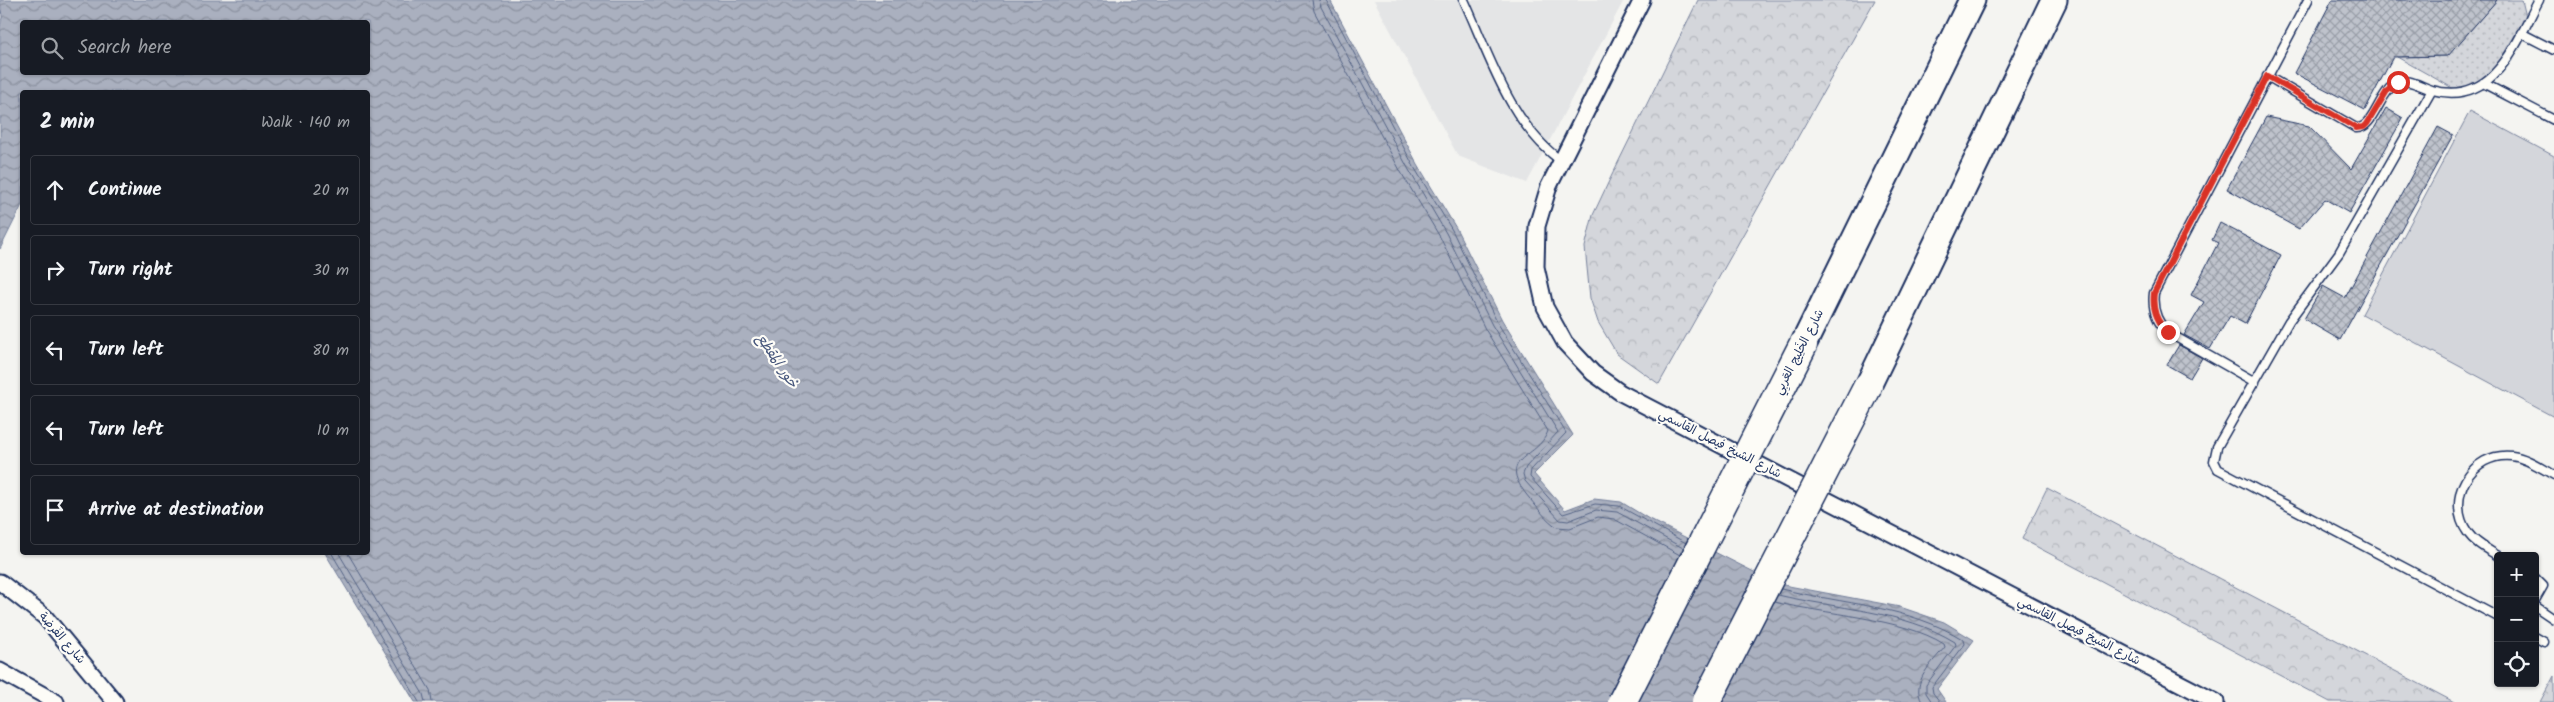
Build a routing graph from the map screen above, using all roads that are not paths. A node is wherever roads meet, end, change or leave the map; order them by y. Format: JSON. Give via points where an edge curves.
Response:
{"nodes":[{"id":1,"x":1464,"y":0,"type":"edge"},
{"id":2,"x":1642,"y":0,"type":"edge"},
{"id":3,"x":1972,"y":0,"type":"edge"},
{"id":4,"x":2054,"y":0,"type":"edge"},
{"id":5,"x":2066,"y":0,"type":"edge"},
{"id":6,"x":2308,"y":0,"type":"edge"},
{"id":7,"x":2539,"y":0,"type":"edge"},
{"id":8,"x":2521,"y":33,"type":"junction"},
{"id":9,"x":2554,"y":50,"type":"edge"},
{"id":10,"x":2021,"y":68,"type":"junction"},
{"id":11,"x":2267,"y":76,"type":"junction"},
{"id":12,"x":2483,"y":83,"type":"junction"},
{"id":13,"x":2432,"y":90,"type":"junction"},
{"id":14,"x":2554,"y":120,"type":"edge"},
{"id":15,"x":1561,"y":160,"type":"junction"},
{"id":16,"x":1803,"y":345,"type":"joint"},
{"id":17,"x":2254,"y":382,"type":"junction"},
{"id":18,"x":1868,"y":386,"type":"joint"},
{"id":19,"x":2554,"y":475,"type":"edge"},
{"id":20,"x":2494,"y":553,"type":"edge"},
{"id":21,"x":0,"y":582,"type":"edge"},
{"id":22,"x":2539,"y":582,"type":"edge"},
{"id":23,"x":2539,"y":593,"type":"edge"},
{"id":24,"x":2539,"y":609,"type":"edge"},
{"id":25,"x":2494,"y":616,"type":"edge"},
{"id":26,"x":2554,"y":619,"type":"edge"},
{"id":27,"x":2539,"y":639,"type":"edge"},
{"id":28,"x":2544,"y":642,"type":"dead end"},
{"id":29,"x":0,"y":671,"type":"edge"},
{"id":30,"x":37,"y":696,"type":"edge"},
{"id":31,"x":56,"y":702,"type":"edge"},
{"id":32,"x":115,"y":702,"type":"edge"},
{"id":33,"x":1622,"y":702,"type":"edge"},
{"id":34,"x":1706,"y":702,"type":"edge"},
{"id":35,"x":2216,"y":702,"type":"edge"}],
"edges":[{"from":1,"to":15,"type":"lane","via":[[1523,122],[1542,146]]},
{"from":2,"to":15,"type":"street","name":"شارع الشيخ فيصل القاسمي"},
{"from":3,"to":16,"type":"highway","name":"شارع الخَلِيج العَربِي"},
{"from":4,"to":10,"type":"highway"},
{"from":5,"to":10,"type":"highway"},
{"from":6,"to":11,"type":"lane"},
{"from":7,"to":8,"type":"lane"},
{"from":8,"to":9,"type":"lane"},
{"from":8,"to":12,"type":"lane","via":[[2505,64]]},
{"from":10,"to":18,"type":"highway"},
{"from":11,"to":13,"type":"lane","via":[[2356,128],[2367,124],[2392,86],[2406,81]]},
{"from":11,"to":17,"type":"lane","via":[[2158,285],[2153,302],[2157,319],[2168,332]]},
{"from":12,"to":13,"type":"lane","via":[[2458,91]]},
{"from":12,"to":14,"type":"lane"},
{"from":13,"to":17,"type":"lane","via":[[2338,253],[2294,313]]},
{"from":15,"to":35,"type":"street","name":"شارع الشيخ فيصل القاسمي","via":[[1537,226],[1536,267],[1545,307],[1565,343],[1593,373],[1630,397]]},
{"from":16,"to":33,"type":"highway","name":"شارع الخَلِيج العَربِي","bridge":true},
{"from":17,"to":25,"type":"lane","via":[[2215,452],[2214,461],[2218,469]]},
{"from":18,"to":34,"type":"highway","bridge":true},
{"from":19,"to":20,"type":"lane","via":[[2523,459],[2503,456],[2484,462],[2468,475],[2460,493],[2462,523],[2473,539]]},
{"from":21,"to":32,"type":"street","name":"شارع الفَرضة","via":[[45,617]]},
{"from":22,"to":23,"type":"lane","via":[[2543,586]]},
{"from":24,"to":26,"type":"lane"},
{"from":27,"to":28,"type":"lane"},
{"from":29,"to":30,"type":"street"},
{"from":30,"to":31,"type":"street"}]}
